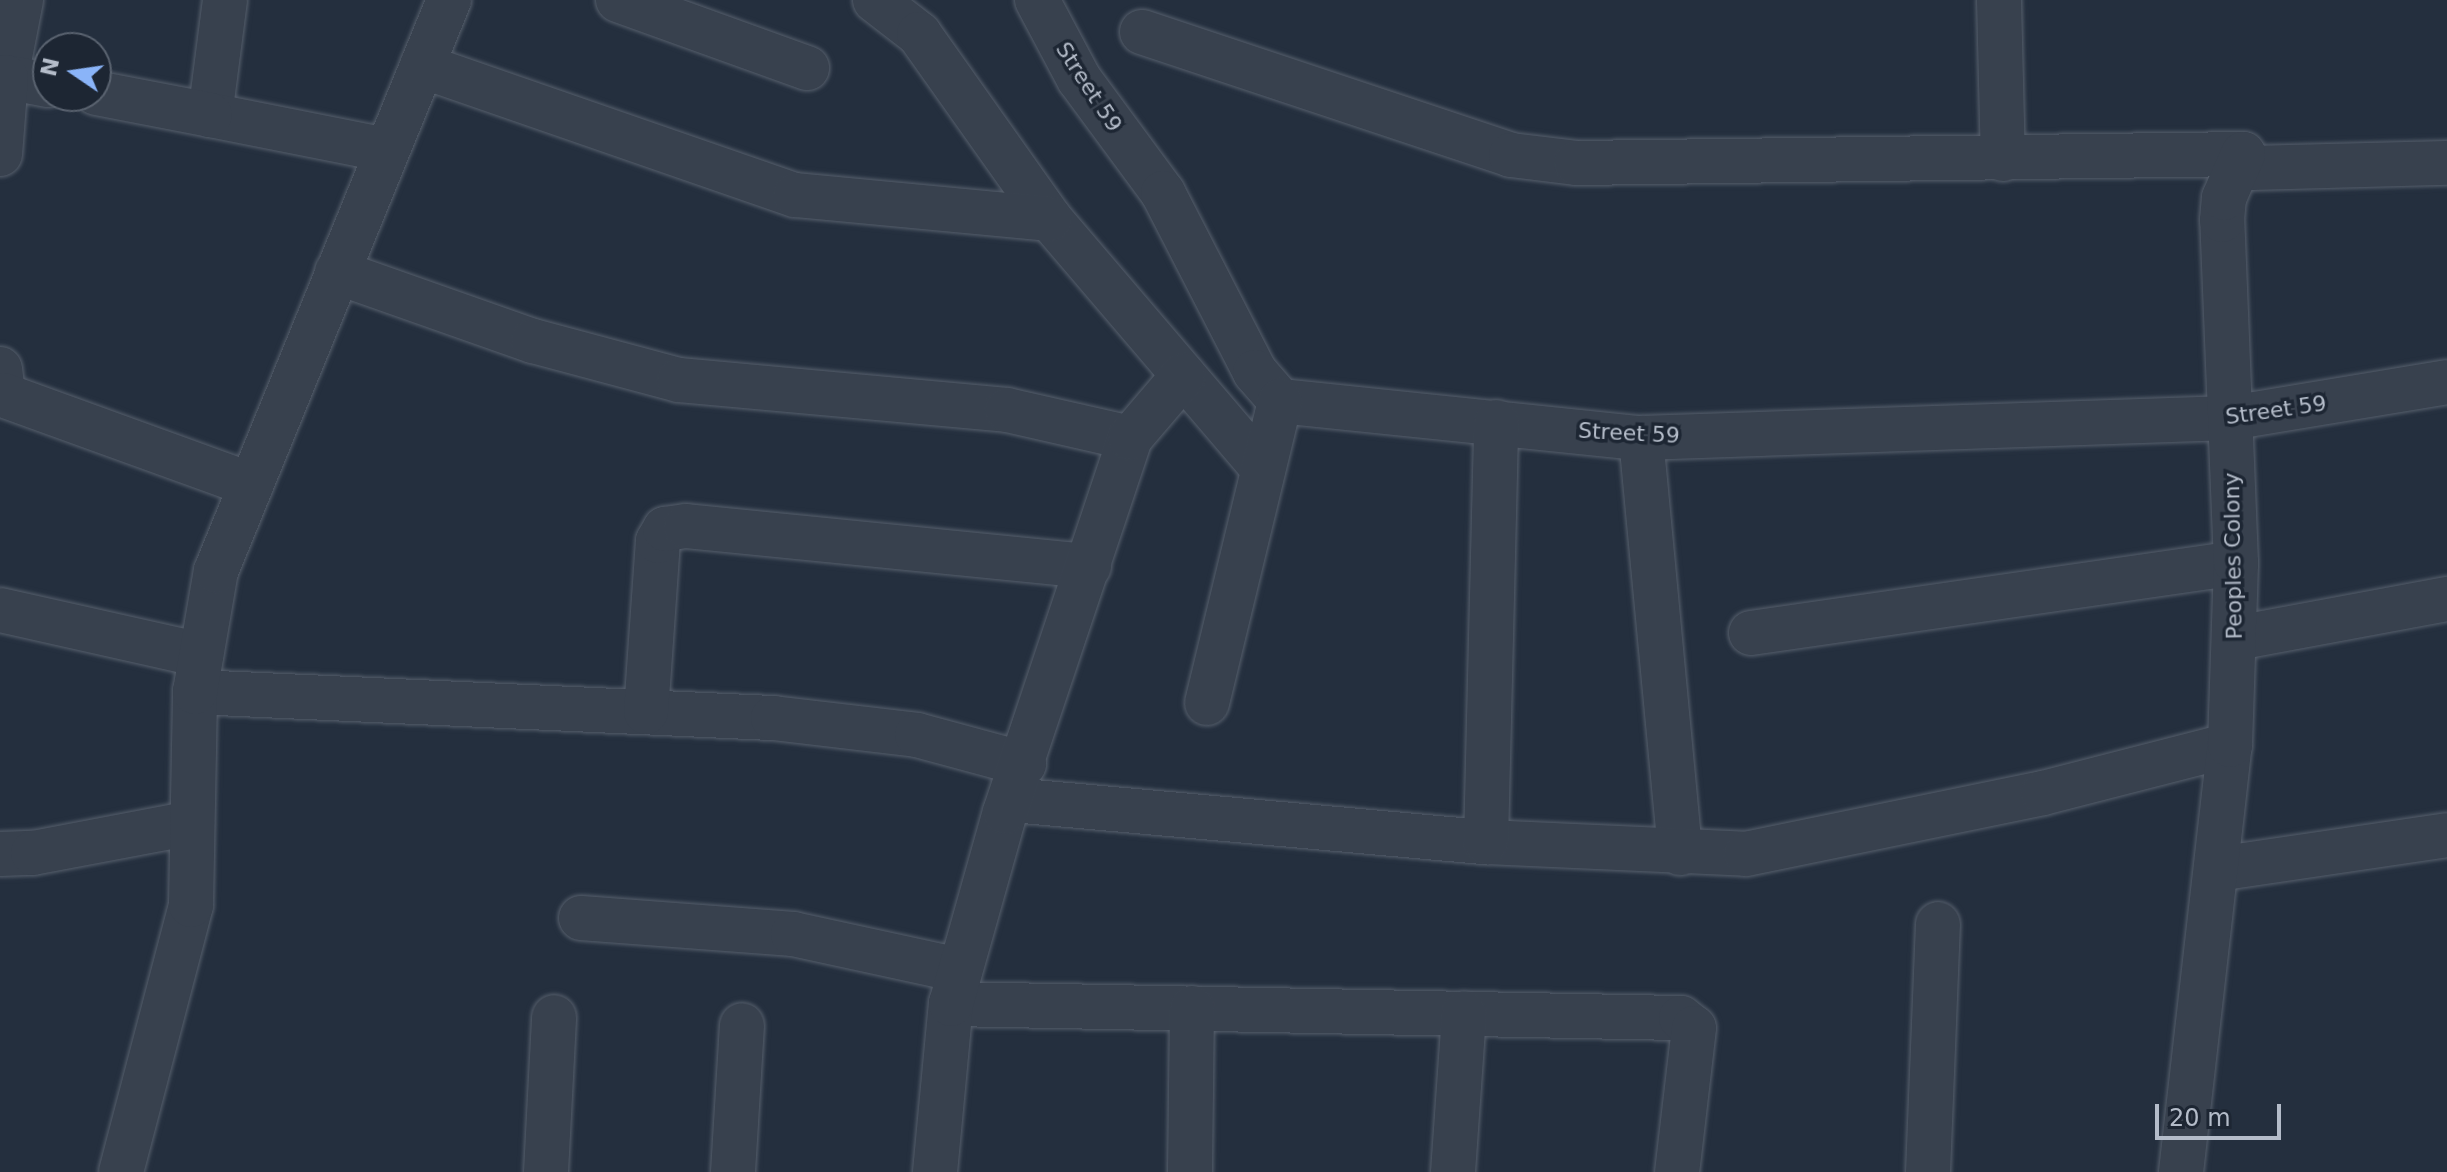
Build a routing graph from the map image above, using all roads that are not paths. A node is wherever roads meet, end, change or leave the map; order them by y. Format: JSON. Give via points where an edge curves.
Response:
{"nodes":[{"id":1,"x":21,"y":0,"type":"edge"},
{"id":2,"x":225,"y":0,"type":"edge"},
{"id":3,"x":449,"y":0,"type":"edge"},
{"id":4,"x":875,"y":0,"type":"edge"},
{"id":5,"x":1037,"y":0,"type":"edge"},
{"id":6,"x":1999,"y":0,"type":"edge"},
{"id":7,"x":622,"y":1,"type":"edge"},
{"id":8,"x":1142,"y":32,"type":"dead end"},
{"id":9,"x":422,"y":66,"type":"junction"},
{"id":10,"x":807,"y":68,"type":"dead end"},
{"id":11,"x":6,"y":77,"type":"junction"},
{"id":12,"x":32,"y":82,"type":"edge"},
{"id":13,"x":112,"y":96,"type":"edge"},
{"id":14,"x":210,"y":115,"type":"junction"},
{"id":15,"x":387,"y":150,"type":"junction"},
{"id":16,"x":0,"y":154,"type":"edge"},
{"id":17,"x":2243,"y":154,"type":"junction"},
{"id":18,"x":2003,"y":159,"type":"junction"},
{"id":19,"x":2447,"y":163,"type":"edge"},
{"id":20,"x":1050,"y":219,"type":"junction"},
{"id":21,"x":337,"y":272,"type":"junction"},
{"id":22,"x":1183,"y":376,"type":"junction"},
{"id":23,"x":2447,"y":382,"type":"edge"},
{"id":24,"x":1,"y":390,"type":"edge"},
{"id":25,"x":1280,"y":401,"type":"junction"},
{"id":26,"x":2230,"y":418,"type":"junction"},
{"id":27,"x":1496,"y":422,"type":"junction"},
{"id":28,"x":1130,"y":438,"type":"junction"},
{"id":29,"x":1641,"y":438,"type":"junction"},
{"id":30,"x":1261,"y":466,"type":"junction"},
{"id":31,"x":251,"y":485,"type":"junction"},
{"id":32,"x":2236,"y":563,"type":"junction"},
{"id":33,"x":1089,"y":566,"type":"junction"},
{"id":34,"x":2447,"y":599,"type":"edge"},
{"id":35,"x":0,"y":610,"type":"edge"},
{"id":36,"x":1751,"y":633,"type":"dead end"},
{"id":37,"x":2236,"y":638,"type":"junction"},
{"id":38,"x":198,"y":673,"type":"junction"},
{"id":39,"x":1207,"y":703,"type":"dead end"},
{"id":40,"x":646,"y":712,"type":"junction"},
{"id":41,"x":2230,"y":745,"type":"junction"},
{"id":42,"x":1018,"y":782,"type":"junction"},
{"id":43,"x":192,"y":823,"type":"junction"},
{"id":44,"x":2447,"y":835,"type":"edge"},
{"id":45,"x":1486,"y":842,"type":"junction"},
{"id":46,"x":1680,"y":853,"type":"junction"},
{"id":47,"x":0,"y":854,"type":"edge"},
{"id":48,"x":2217,"y":869,"type":"junction"},
{"id":49,"x":581,"y":918,"type":"dead end"},
{"id":50,"x":1938,"y":924,"type":"dead end"},
{"id":51,"x":956,"y":987,"type":"junction"},
{"id":52,"x":1192,"y":1008,"type":"junction"},
{"id":53,"x":1464,"y":1013,"type":"junction"},
{"id":54,"x":554,"y":1017,"type":"dead end"},
{"id":55,"x":742,"y":1025,"type":"dead end"},
{"id":56,"x":121,"y":1172,"type":"edge"},
{"id":57,"x":546,"y":1172,"type":"edge"},
{"id":58,"x":733,"y":1172,"type":"edge"},
{"id":59,"x":935,"y":1172,"type":"edge"},
{"id":60,"x":1190,"y":1172,"type":"edge"},
{"id":61,"x":1453,"y":1172,"type":"edge"},
{"id":62,"x":1677,"y":1172,"type":"edge"},
{"id":63,"x":1928,"y":1172,"type":"edge"},
{"id":64,"x":2181,"y":1172,"type":"edge"}],
"edges":[{"from":1,"to":11,"type":"street"},
{"from":2,"to":14,"type":"street"},
{"from":3,"to":9,"type":"street"},
{"from":4,"to":20,"type":"street","via":[[919,34]]},
{"from":5,"to":25,"type":"street","name":"Street 59","via":[[1079,79],[1163,193],[1255,372]]},
{"from":6,"to":18,"type":"street"},
{"from":7,"to":10,"type":"street"},
{"from":8,"to":18,"type":"street","via":[[1511,155],[1623,166]]},
{"from":9,"to":15,"type":"street"},
{"from":9,"to":20,"type":"street","via":[[795,195]]},
{"from":11,"to":12,"type":"street"},
{"from":11,"to":16,"type":"street"},
{"from":13,"to":14,"type":"street"},
{"from":14,"to":15,"type":"street"},
{"from":15,"to":21,"type":"street"},
{"from":17,"to":18,"type":"street"},
{"from":17,"to":19,"type":"street","via":[[2251,168]]},
{"from":17,"to":26,"type":"street","name":"Peoples Colony","via":[[2224,198],[2222,220]]},
{"from":20,"to":22,"type":"street"},
{"from":21,"to":28,"type":"street","via":[[533,341],[679,380],[1007,410]]},
{"from":21,"to":31,"type":"street"},
{"from":22,"to":28,"type":"street"},
{"from":22,"to":30,"type":"street"},
{"from":23,"to":26,"type":"street","name":"Street 59"},
{"from":24,"to":31,"type":"street"},
{"from":25,"to":27,"type":"street","name":"Street 59"},
{"from":25,"to":30,"type":"street"},
{"from":26,"to":29,"type":"street","name":"Street 59"},
{"from":26,"to":32,"type":"street","name":"Peoples Colony"},
{"from":27,"to":29,"type":"street","name":"Street 59"},
{"from":27,"to":45,"type":"street"},
{"from":28,"to":33,"type":"street"},
{"from":29,"to":46,"type":"street"},
{"from":30,"to":39,"type":"street"},
{"from":31,"to":38,"type":"street","via":[[216,571]]},
{"from":32,"to":36,"type":"street"},
{"from":32,"to":37,"type":"street","name":"Peoples Colony"},
{"from":33,"to":40,"type":"street","via":[[686,526],[665,529],[658,541]]},
{"from":33,"to":42,"type":"street"},
{"from":34,"to":37,"type":"street"},
{"from":35,"to":38,"type":"street"},
{"from":37,"to":41,"type":"street","name":"Peoples Colony"},
{"from":38,"to":40,"type":"street"},
{"from":38,"to":43,"type":"street"},
{"from":40,"to":42,"type":"street","via":[[773,718],[917,735]]},
{"from":41,"to":46,"type":"street","via":[[1841,837],[1746,854]]},
{"from":41,"to":48,"type":"street","name":"Peoples Colony"},
{"from":42,"to":45,"type":"street"},
{"from":42,"to":51,"type":"street"},
{"from":43,"to":47,"type":"street"},
{"from":43,"to":56,"type":"street","via":[[191,905]]},
{"from":44,"to":48,"type":"street"},
{"from":45,"to":46,"type":"street"},
{"from":48,"to":64,"type":"street","name":"Peoples Colony"},
{"from":49,"to":51,"type":"street","via":[[793,934]]},
{"from":50,"to":63,"type":"street"},
{"from":51,"to":52,"type":"street"},
{"from":51,"to":59,"type":"street"},
{"from":52,"to":53,"type":"street"},
{"from":52,"to":60,"type":"street"},
{"from":53,"to":61,"type":"street"},
{"from":53,"to":62,"type":"street","via":[[1681,1018],[1694,1028]]},
{"from":54,"to":57,"type":"street"},
{"from":55,"to":58,"type":"street"}]}
